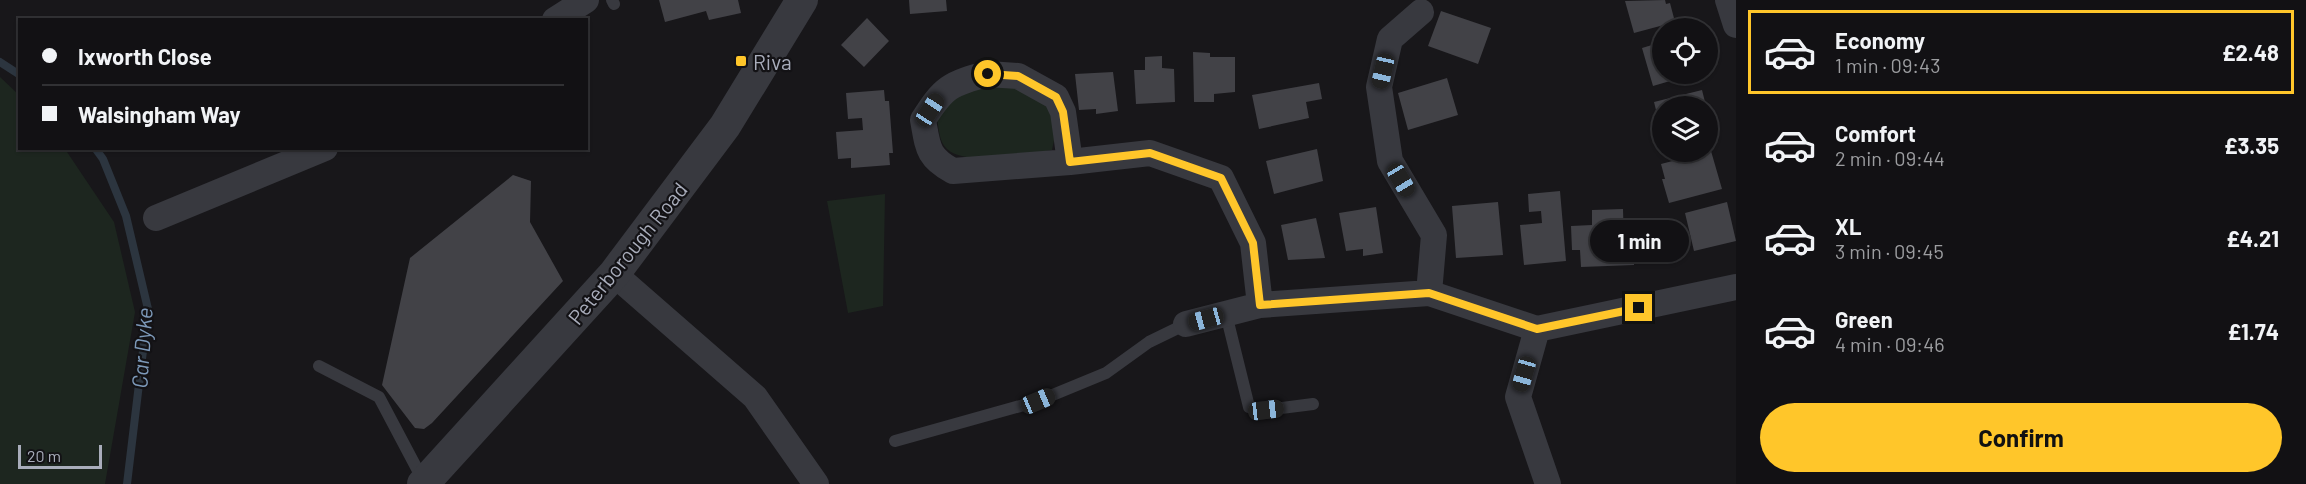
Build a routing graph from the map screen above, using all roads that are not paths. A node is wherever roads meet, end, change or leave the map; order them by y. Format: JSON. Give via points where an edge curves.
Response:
{"nodes":[{"id":1,"x":586,"y":0,"type":"edge"},
{"id":2,"x":802,"y":0,"type":"edge"},
{"id":3,"x":1728,"y":0,"type":"edge"},
{"id":4,"x":1421,"y":12,"type":"dead end"},
{"id":5,"x":558,"y":18,"type":"edge"},
{"id":6,"x":1736,"y":25,"type":"edge"},
{"id":7,"x":320,"y":150,"type":"edge"},
{"id":8,"x":1070,"y":162,"type":"junction"},
{"id":9,"x":156,"y":218,"type":"dead end"},
{"id":10,"x":614,"y":274,"type":"junction"},
{"id":11,"x":1736,"y":287,"type":"edge"},
{"id":12,"x":1429,"y":293,"type":"junction"},
{"id":13,"x":1260,"y":305,"type":"junction"},
{"id":14,"x":1226,"y":314,"type":"junction"},
{"id":15,"x":1186,"y":324,"type":"joint"},
{"id":16,"x":1537,"y":329,"type":"junction"},
{"id":17,"x":319,"y":366,"type":"dead end"},
{"id":18,"x":1313,"y":404,"type":"dead end"},
{"id":19,"x":895,"y":441,"type":"dead end"},
{"id":20,"x":424,"y":483,"type":"edge"},
{"id":21,"x":816,"y":484,"type":"edge"},
{"id":22,"x":1548,"y":484,"type":"edge"}],
"edges":[{"from":1,"to":5,"type":"street"},
{"from":2,"to":10,"type":"street","name":"Peterborough Road","via":[[724,126]]},
{"from":3,"to":6,"type":"street"},
{"from":4,"to":12,"type":"street","via":[[1390,39],[1379,87],[1390,161],[1434,235]]},
{"from":7,"to":9,"type":"street"},
{"from":8,"to":8,"type":"street","via":[[953,171],[937,163],[928,151],[922,120],[936,99],[956,82],[988,74],[1018,76],[1056,97],[1063,112]]},
{"from":8,"to":13,"type":"street","via":[[1150,153],[1221,178],[1253,243]]},
{"from":10,"to":20,"type":"street","name":"Peterborough Road"},
{"from":10,"to":21,"type":"street","via":[[755,397]]},
{"from":11,"to":16,"type":"street"},
{"from":12,"to":13,"type":"street"},
{"from":12,"to":16,"type":"street"},
{"from":13,"to":14,"type":"street"},
{"from":14,"to":15,"type":"street"},
{"from":14,"to":18,"type":"lane","via":[[1249,408],[1266,410]]},
{"from":15,"to":19,"type":"lane","via":[[1149,342],[1106,373],[1038,401]]},
{"from":16,"to":22,"type":"street","via":[[1518,397]]},
{"from":17,"to":20,"type":"lane","via":[[379,397]]}]}
